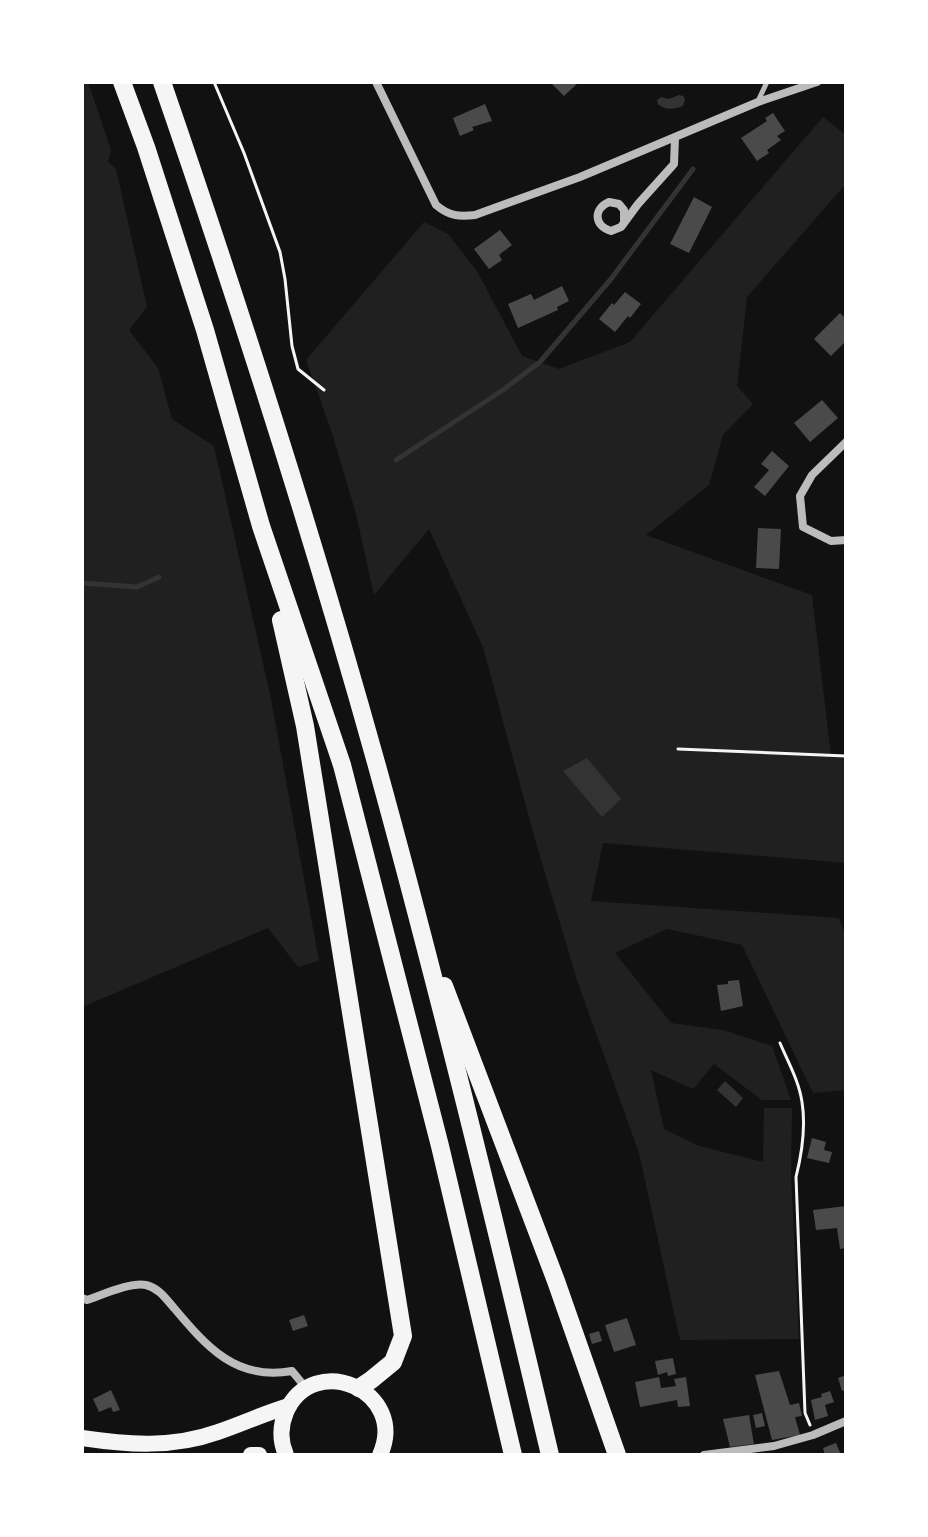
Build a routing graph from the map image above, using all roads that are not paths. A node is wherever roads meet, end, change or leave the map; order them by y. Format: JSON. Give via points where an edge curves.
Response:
{"nodes":[{"id":1,"x":122,"y":82,"type":"edge"},
{"id":2,"x":162,"y":82,"type":"edge"},
{"id":3,"x":376,"y":82,"type":"edge"},
{"id":4,"x":767,"y":82,"type":"edge"},
{"id":5,"x":815,"y":82,"type":"edge"},
{"id":6,"x":758,"y":102,"type":"junction"},
{"id":7,"x":675,"y":138,"type":"junction"},
{"id":8,"x":624,"y":223,"type":"dead end"},
{"id":9,"x":845,"y":444,"type":"edge"},
{"id":10,"x":261,"y":526,"type":"junction"},
{"id":11,"x":846,"y":540,"type":"edge"},
{"id":12,"x":417,"y":916,"type":"junction"},
{"id":13,"x":82,"y":1298,"type":"edge"},
{"id":14,"x":306,"y":1388,"type":"junction"},
{"id":15,"x":359,"y":1388,"type":"junction"},
{"id":16,"x":289,"y":1406,"type":"junction"},
{"id":17,"x":846,"y":1421,"type":"edge"},
{"id":18,"x":82,"y":1438,"type":"edge"},
{"id":19,"x":384,"y":1452,"type":"edge"},
{"id":20,"x":251,"y":1455,"type":"edge"},
{"id":21,"x":259,"y":1455,"type":"edge"},
{"id":22,"x":286,"y":1455,"type":"edge"},
{"id":23,"x":513,"y":1455,"type":"edge"},
{"id":24,"x":550,"y":1455,"type":"edge"},
{"id":25,"x":617,"y":1455,"type":"edge"},
{"id":26,"x":704,"y":1455,"type":"edge"}],
"edges":[{"from":1,"to":10,"type":"highway","via":[[205,330]]},
{"from":2,"to":12,"type":"highway","via":[[307,522]]},
{"from":3,"to":7,"type":"street","via":[[436,205],[461,217]]},
{"from":4,"to":6,"type":"lane"},
{"from":5,"to":6,"type":"street"},
{"from":6,"to":7,"type":"street"},
{"from":7,"to":8,"type":"street","via":[[674,164]]},
{"from":9,"to":11,"type":"street","via":[[812,475],[800,496],[803,527],[831,541]]},
{"from":10,"to":15,"type":"highway","via":[[305,726],[403,1336],[393,1362]]},
{"from":10,"to":23,"type":"highway","via":[[346,781]]},
{"from":12,"to":24,"type":"highway"},
{"from":12,"to":25,"type":"highway"},
{"from":13,"to":14,"type":"street","via":[[147,1285],[160,1292],[218,1356],[267,1373],[292,1371]]},
{"from":14,"to":15,"type":"main road","via":[[332,1381]]},
{"from":14,"to":16,"type":"main road"},
{"from":15,"to":19,"type":"main road","via":[[382,1412]]},
{"from":16,"to":18,"type":"main road","via":[[183,1442],[118,1444]]},
{"from":16,"to":22,"type":"main road","via":[[281,1434]]},
{"from":17,"to":26,"type":"street","via":[[774,1446]]},
{"from":20,"to":21,"type":"main road"}]}
